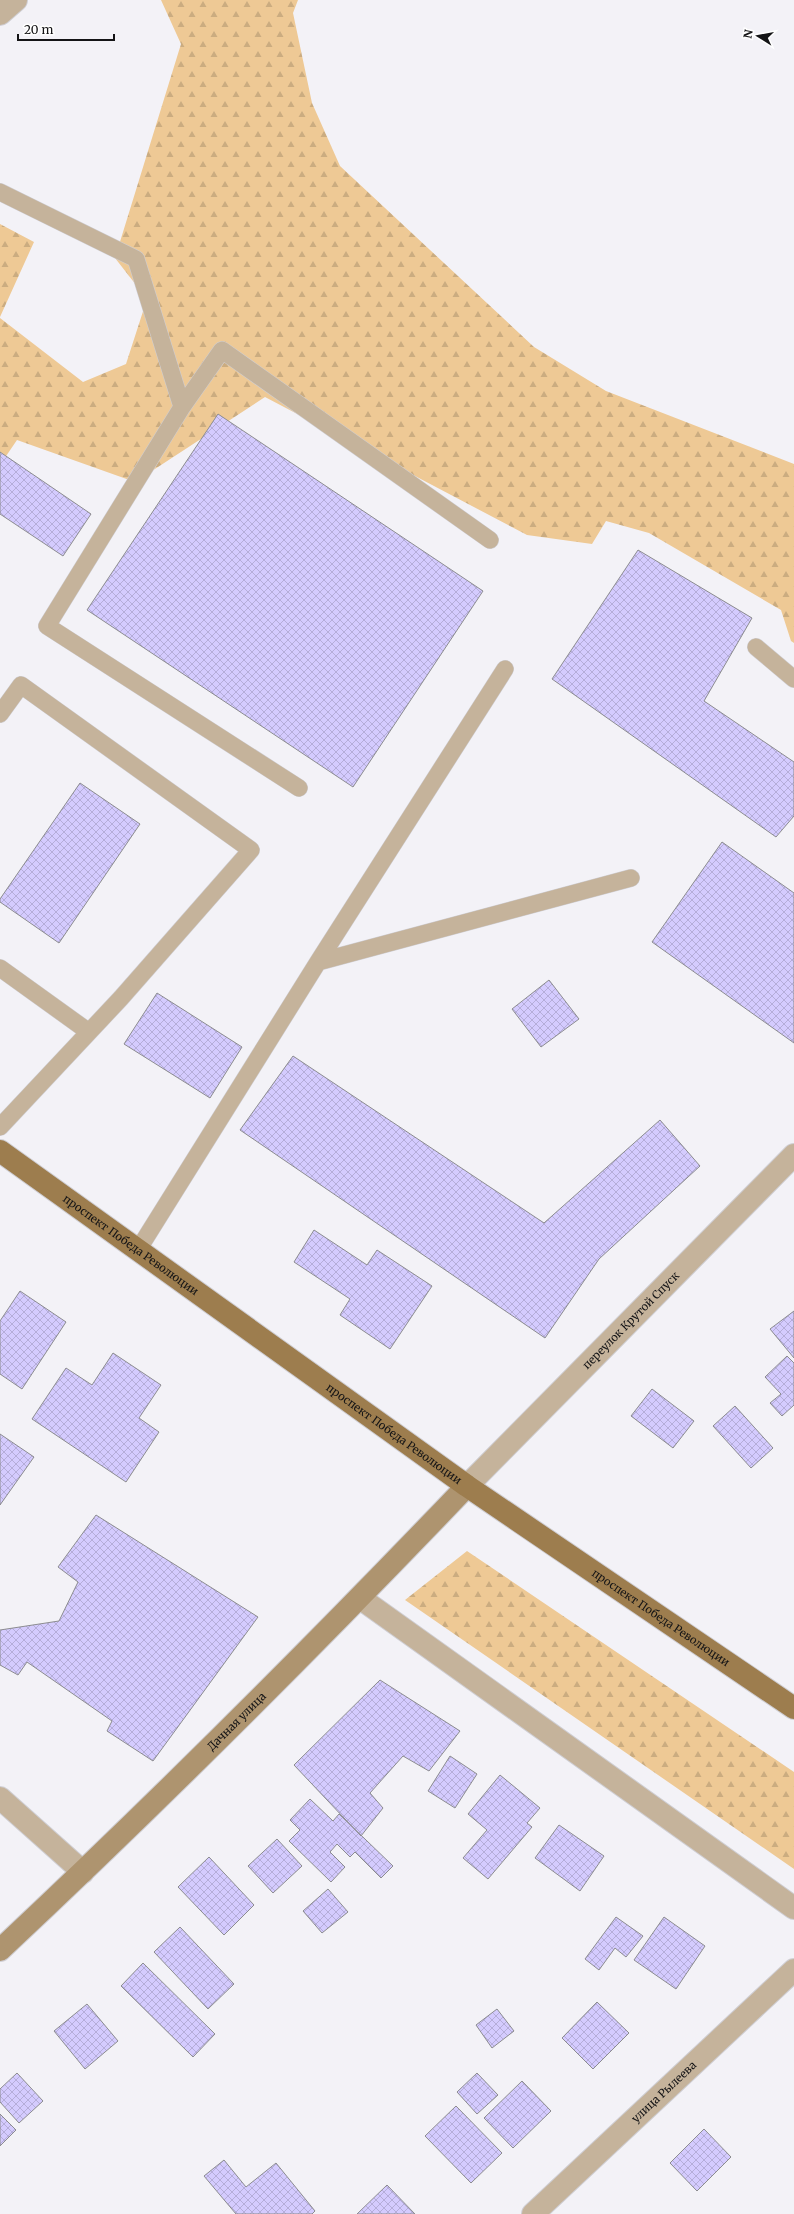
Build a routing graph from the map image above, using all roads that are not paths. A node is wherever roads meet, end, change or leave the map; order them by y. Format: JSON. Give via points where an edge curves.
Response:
{"nodes":[{"id":1,"x":16,"y":0,"type":"edge"},
{"id":2,"x":0,"y":14,"type":"edge"},
{"id":3,"x":0,"y":192,"type":"edge"},
{"id":4,"x":182,"y":407,"type":"junction"},
{"id":5,"x":490,"y":540,"type":"dead end"},
{"id":6,"x":756,"y":647,"type":"dead end"},
{"id":7,"x":506,"y":669,"type":"dead end"},
{"id":8,"x":794,"y":679,"type":"edge"},
{"id":9,"x":0,"y":714,"type":"edge"},
{"id":10,"x":299,"y":788,"type":"dead end"},
{"id":11,"x":631,"y":878,"type":"dead end"},
{"id":12,"x":318,"y":962,"type":"junction"},
{"id":13,"x":0,"y":968,"type":"edge"},
{"id":14,"x":89,"y":1032,"type":"junction"},
{"id":15,"x":0,"y":1127,"type":"edge"},
{"id":16,"x":0,"y":1152,"type":"edge"},
{"id":17,"x":794,"y":1155,"type":"edge"},
{"id":18,"x":138,"y":1250,"type":"junction"},
{"id":19,"x":467,"y":1486,"type":"junction"},
{"id":20,"x":360,"y":1598,"type":"junction"},
{"id":21,"x":794,"y":1708,"type":"edge"},
{"id":22,"x":0,"y":1798,"type":"edge"},
{"id":23,"x":83,"y":1872,"type":"junction"},
{"id":24,"x":794,"y":1908,"type":"edge"},
{"id":25,"x":0,"y":1950,"type":"edge"},
{"id":26,"x":794,"y":1970,"type":"edge"},
{"id":27,"x":533,"y":2214,"type":"edge"}],
"edges":[{"from":1,"to":2,"type":"street"},
{"from":3,"to":4,"type":"lane","via":[[136,259]]},
{"from":4,"to":5,"type":"lane","via":[[222,350]]},
{"from":4,"to":10,"type":"lane","via":[[48,626]]},
{"from":6,"to":8,"type":"lane"},
{"from":7,"to":12,"type":"lane"},
{"from":9,"to":14,"type":"lane","via":[[21,685],[251,850]]},
{"from":11,"to":12,"type":"lane"},
{"from":12,"to":18,"type":"lane"},
{"from":13,"to":14,"type":"lane"},
{"from":14,"to":15,"type":"lane"},
{"from":16,"to":18,"type":"main road","name":"проспект Победа Революции"},
{"from":17,"to":19,"type":"street","name":"переулок Крутой Спуск"},
{"from":18,"to":19,"type":"main road","name":"проспект Победа Революции"},
{"from":19,"to":20,"type":"street","name":"Дачная улица"},
{"from":19,"to":21,"type":"main road","name":"проспект Победа Революции"},
{"from":20,"to":23,"type":"street","name":"Дачная улица"},
{"from":20,"to":24,"type":"street"},
{"from":22,"to":23,"type":"street"},
{"from":23,"to":25,"type":"street","name":"Дачная улица"},
{"from":26,"to":27,"type":"street","name":"улица Рылеева"}]}
